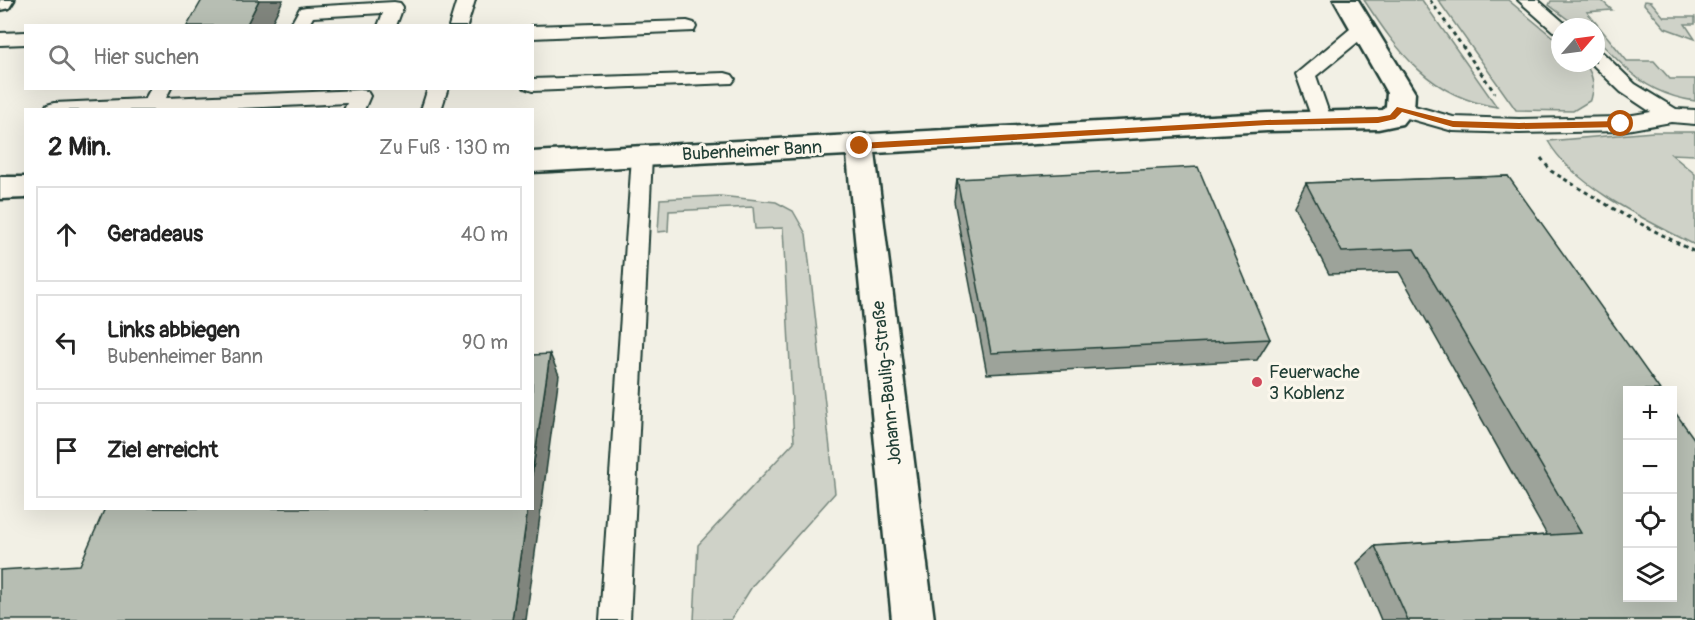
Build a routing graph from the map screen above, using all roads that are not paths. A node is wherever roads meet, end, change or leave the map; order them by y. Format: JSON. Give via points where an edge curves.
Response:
{"nodes":[{"id":1,"x":466,"y":0,"type":"edge"},
{"id":2,"x":1346,"y":0,"type":"edge"},
{"id":3,"x":1527,"y":0,"type":"edge"},
{"id":4,"x":1551,"y":20,"type":"edge"},
{"id":5,"x":300,"y":24,"type":"edge"},
{"id":6,"x":388,"y":24,"type":"edge"},
{"id":7,"x":459,"y":24,"type":"edge"},
{"id":8,"x":687,"y":27,"type":"dead end"},
{"id":9,"x":1363,"y":28,"type":"junction"},
{"id":10,"x":534,"y":32,"type":"edge"},
{"id":11,"x":24,"y":38,"type":"edge"},
{"id":12,"x":0,"y":39,"type":"edge"},
{"id":13,"x":1605,"y":66,"type":"edge"},
{"id":14,"x":725,"y":80,"type":"dead end"},
{"id":15,"x":534,"y":85,"type":"edge"},
{"id":16,"x":53,"y":90,"type":"edge"},
{"id":17,"x":437,"y":90,"type":"edge"},
{"id":18,"x":264,"y":94,"type":"edge"},
{"id":19,"x":156,"y":97,"type":"edge"},
{"id":20,"x":359,"y":98,"type":"edge"},
{"id":21,"x":42,"y":108,"type":"edge"},
{"id":22,"x":70,"y":108,"type":"edge"},
{"id":23,"x":432,"y":108,"type":"edge"},
{"id":24,"x":1400,"y":109,"type":"junction"},
{"id":25,"x":1671,"y":115,"type":"junction"},
{"id":26,"x":1695,"y":117,"type":"edge"},
{"id":27,"x":1322,"y":122,"type":"junction"},
{"id":28,"x":860,"y":146,"type":"junction"},
{"id":29,"x":642,"y":156,"type":"junction"},
{"id":30,"x":534,"y":162,"type":"edge"},
{"id":31,"x":24,"y":187,"type":"edge"},
{"id":32,"x":0,"y":188,"type":"edge"},
{"id":33,"x":615,"y":620,"type":"edge"},
{"id":34,"x":913,"y":620,"type":"edge"}],
"edges":[{"from":1,"to":7,"type":"lane"},
{"from":2,"to":9,"type":"street"},
{"from":3,"to":4,"type":"lane"},
{"from":5,"to":6,"type":"lane","via":[[306,12],[394,7]]},
{"from":8,"to":10,"type":"lane"},
{"from":9,"to":24,"type":"street","via":[[1401,93]]},
{"from":9,"to":27,"type":"lane","via":[[1305,74]]},
{"from":11,"to":12,"type":"lane"},
{"from":13,"to":25,"type":"lane","via":[[1628,88]]},
{"from":14,"to":15,"type":"lane"},
{"from":16,"to":21,"type":"lane"},
{"from":17,"to":23,"type":"lane"},
{"from":18,"to":19,"type":"lane"},
{"from":18,"to":20,"type":"lane"},
{"from":19,"to":22,"type":"lane"},
{"from":24,"to":25,"type":"lane","via":[[1453,124],[1519,126],[1621,124]]},
{"from":24,"to":27,"type":"street","name":"Bubenheimer Bann","via":[[1392,117],[1378,120]]},
{"from":25,"to":26,"type":"lane"},
{"from":27,"to":28,"type":"street","name":"Bubenheimer Bann"},
{"from":28,"to":29,"type":"street","name":"Bubenheimer Bann"},
{"from":28,"to":34,"type":"street","name":"Johann-Baulig-Straße"},
{"from":29,"to":30,"type":"street","name":"Bubenheimer Bann"},
{"from":29,"to":33,"type":"lane"},
{"from":31,"to":32,"type":"street"}]}
